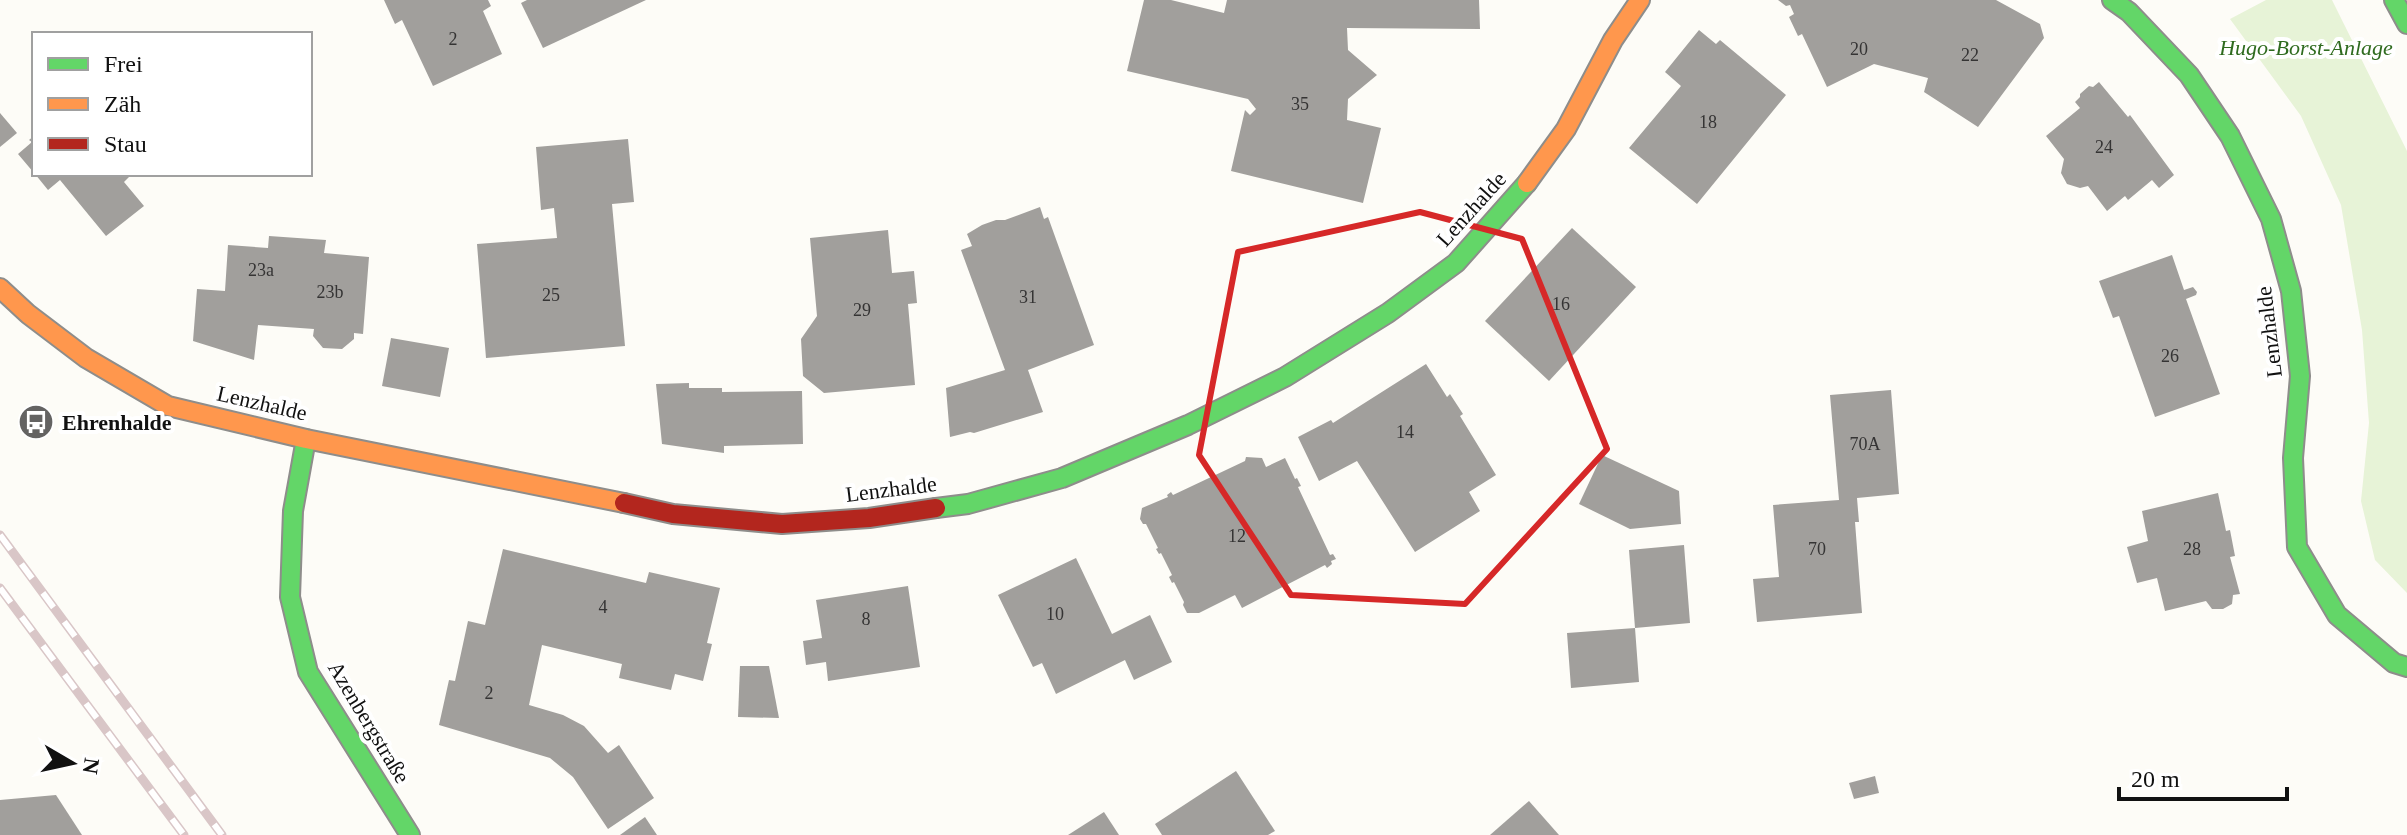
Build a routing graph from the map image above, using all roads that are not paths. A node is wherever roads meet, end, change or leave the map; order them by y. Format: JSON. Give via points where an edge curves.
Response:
{"nodes":[{"id":1,"x":1640,"y":0,"type":"edge"},
{"id":2,"x":2112,"y":0,"type":"edge"},
{"id":3,"x":2394,"y":0,"type":"edge"},
{"id":4,"x":2407,"y":24,"type":"edge"},
{"id":5,"x":0,"y":288,"type":"edge"},
{"id":6,"x":306,"y":439,"type":"junction"},
{"id":7,"x":2407,"y":667,"type":"edge"},
{"id":8,"x":410,"y":835,"type":"edge"}],
"edges":[{"from":1,"to":6,"type":"street","name":"Lenzhalde","via":[[1566,129],[1520,193],[1456,263],[1285,377],[1062,478],[968,504],[782,524],[673,514]]},
{"from":2,"to":7,"type":"street","name":"Lenzhalde","via":[[2189,75],[2230,136],[2271,219],[2291,291],[2300,376],[2293,458],[2297,547],[2337,615],[2394,663]]},
{"from":3,"to":4,"type":"street"},
{"from":5,"to":6,"type":"street","name":"Lenzhalde","via":[[86,358],[168,406]]},
{"from":6,"to":8,"type":"street","name":"Azenbergstraße","via":[[293,511],[290,597],[308,672]]}]}
